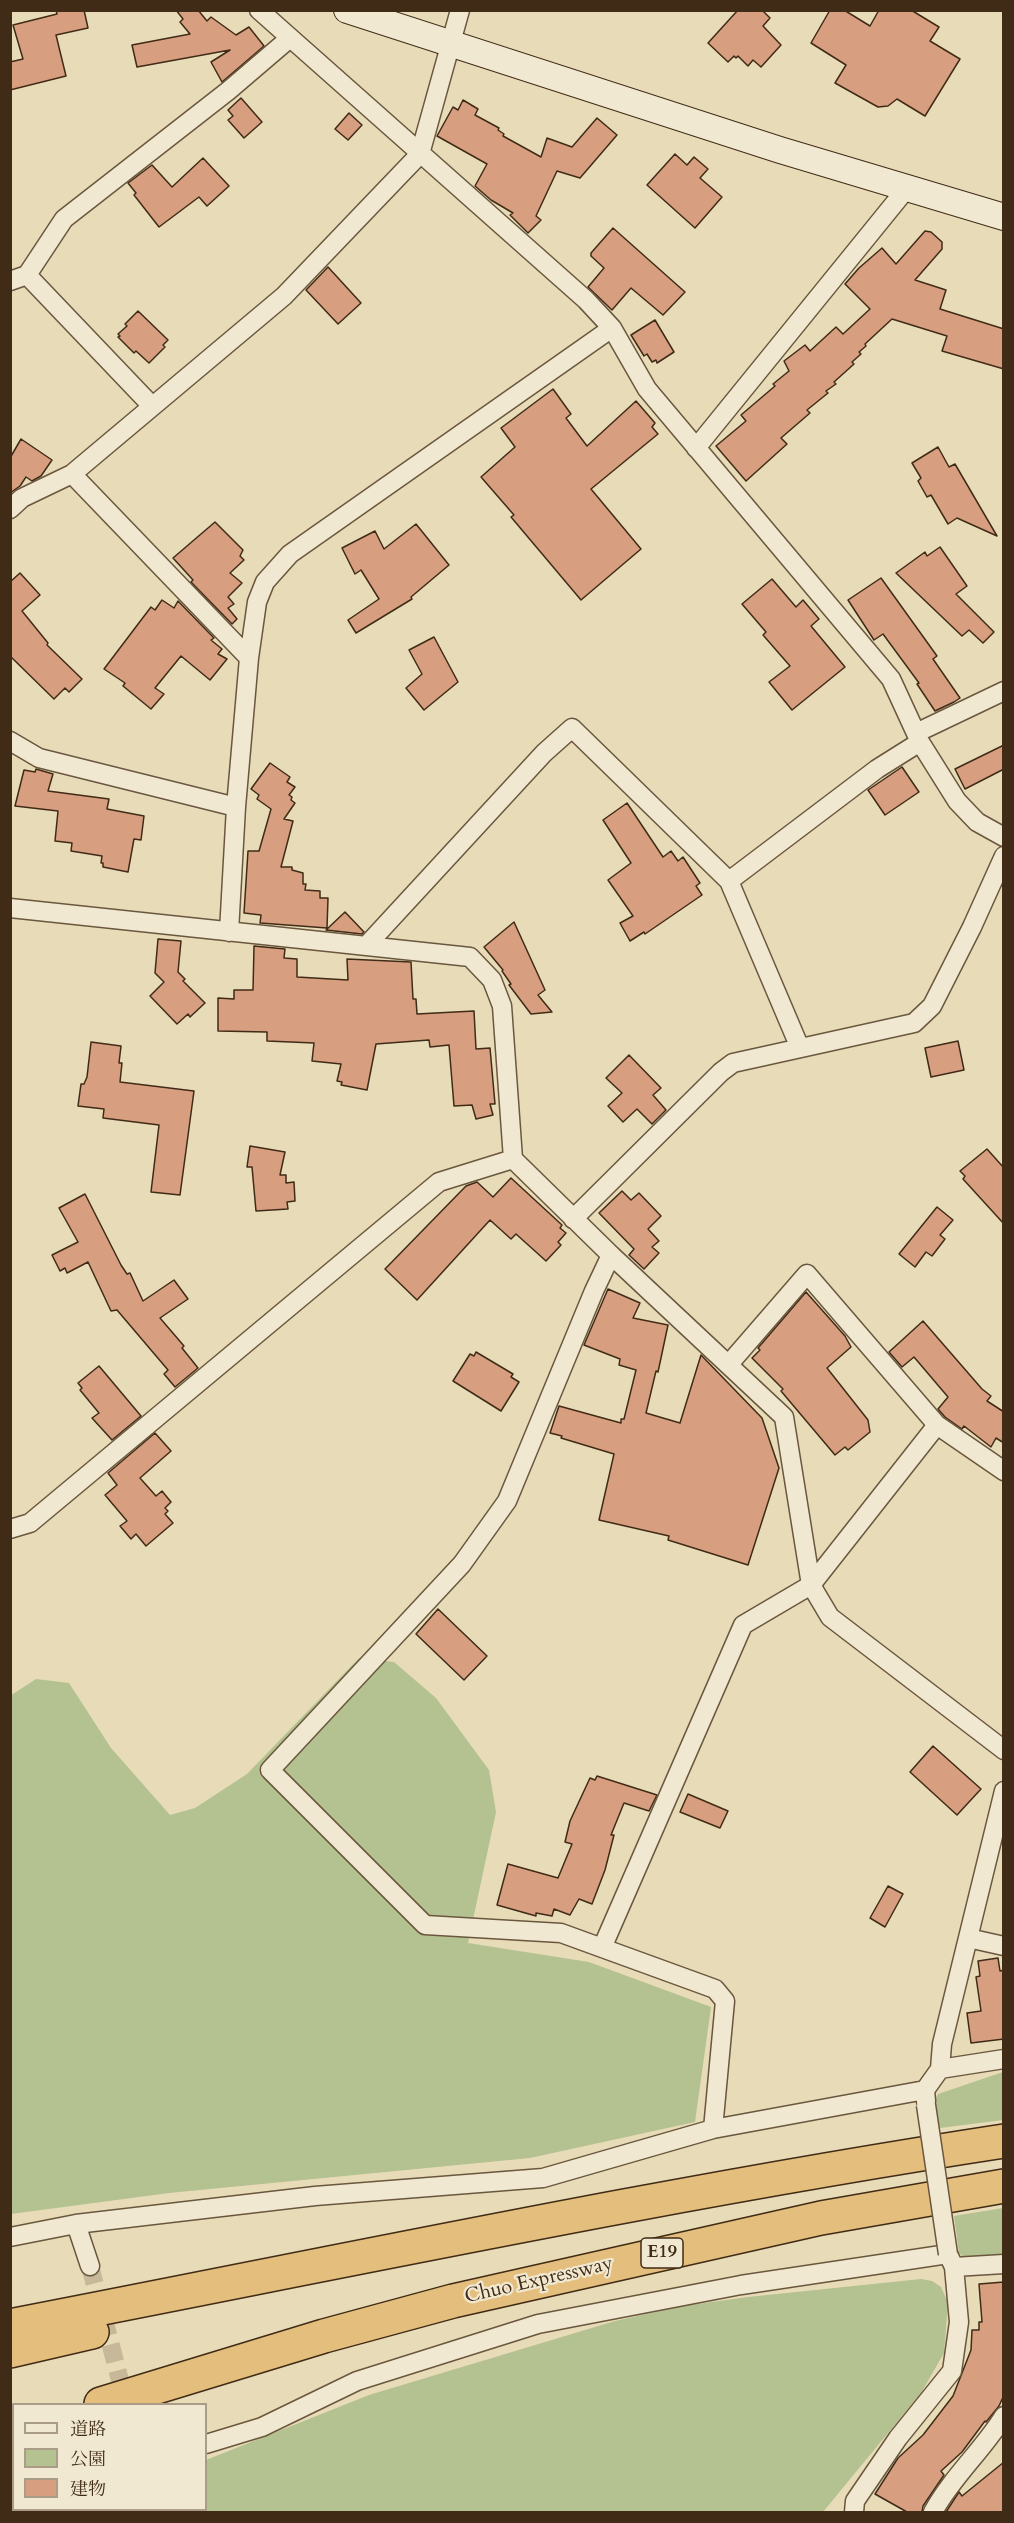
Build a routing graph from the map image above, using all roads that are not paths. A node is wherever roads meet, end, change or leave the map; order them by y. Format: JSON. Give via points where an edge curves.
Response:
{"nodes":[{"id":1,"x":259,"y":10,"type":"edge"},
{"id":2,"x":347,"y":10,"type":"edge"},
{"id":3,"x":460,"y":10,"type":"edge"},
{"id":4,"x":290,"y":38,"type":"junction"},
{"id":5,"x":451,"y":43,"type":"junction"},
{"id":6,"x":420,"y":154,"type":"junction"},
{"id":7,"x":907,"y":188,"type":"junction"},
{"id":8,"x":1004,"y":217,"type":"edge"},
{"id":9,"x":19,"y":278,"type":"edge"},
{"id":10,"x":612,"y":328,"type":"junction"},
{"id":11,"x":152,"y":406,"type":"junction"},
{"id":12,"x":696,"y":448,"type":"junction"},
{"id":13,"x":72,"y":474,"type":"junction"},
{"id":14,"x":10,"y":509,"type":"edge"},
{"id":15,"x":249,"y":658,"type":"junction"},
{"id":16,"x":1004,"y":691,"type":"edge"},
{"id":17,"x":918,"y":737,"type":"junction"},
{"id":18,"x":11,"y":742,"type":"edge"},
{"id":19,"x":236,"y":807,"type":"junction"},
{"id":20,"x":1004,"y":837,"type":"edge"},
{"id":21,"x":1004,"y":856,"type":"edge"},
{"id":22,"x":729,"y":881,"type":"junction"},
{"id":23,"x":10,"y":908,"type":"edge"},
{"id":24,"x":229,"y":932,"type":"junction"},
{"id":25,"x":366,"y":946,"type":"junction"},
{"id":26,"x":800,"y":1048,"type":"junction"},
{"id":27,"x":513,"y":1159,"type":"junction"},
{"id":28,"x":573,"y":1219,"type":"junction"},
{"id":29,"x":611,"y":1255,"type":"junction"},
{"id":30,"x":729,"y":1364,"type":"junction"},
{"id":31,"x":937,"y":1425,"type":"junction"},
{"id":32,"x":1004,"y":1471,"type":"edge"},
{"id":33,"x":10,"y":1529,"type":"edge"},
{"id":34,"x":811,"y":1585,"type":"junction"},
{"id":35,"x":1004,"y":1750,"type":"edge"},
{"id":36,"x":1004,"y":1791,"type":"edge"},
{"id":37,"x":968,"y":1938,"type":"junction"},
{"id":38,"x":1004,"y":1946,"type":"edge"},
{"id":39,"x":602,"y":1948,"type":"junction"},
{"id":40,"x":1004,"y":2059,"type":"edge"},
{"id":41,"x":940,"y":2069,"type":"junction"},
{"id":42,"x":926,"y":2098,"type":"junction"},
{"id":43,"x":713,"y":2129,"type":"junction"},
{"id":44,"x":1004,"y":2141,"type":"edge"},
{"id":45,"x":1004,"y":2186,"type":"edge"},
{"id":46,"x":76,"y":2224,"type":"junction"},
{"id":47,"x":10,"y":2237,"type":"edge"},
{"id":48,"x":366,"y":2257,"type":"junction"},
{"id":49,"x":951,"y":2261,"type":"junction"},
{"id":50,"x":1004,"y":2264,"type":"edge"},
{"id":51,"x":90,"y":2266,"type":"tunnel mouth"},
{"id":52,"x":10,"y":2326,"type":"edge"},
{"id":53,"x":324,"y":2337,"type":"junction"},
{"id":54,"x":10,"y":2351,"type":"edge"},
{"id":55,"x":104,"y":2403,"type":"edge"},
{"id":56,"x":145,"y":2403,"type":"edge"},
{"id":57,"x":1004,"y":2415,"type":"edge"},
{"id":58,"x":998,"y":2440,"type":"edge"},
{"id":59,"x":207,"y":2444,"type":"edge"},
{"id":60,"x":854,"y":2512,"type":"edge"},
{"id":61,"x":933,"y":2512,"type":"edge"}],
"edges":[{"from":1,"to":4,"type":"street"},
{"from":2,"to":5,"type":"street"},
{"from":3,"to":5,"type":"street"},
{"from":4,"to":6,"type":"street"},
{"from":4,"to":9,"type":"street","via":[[64,219]]},
{"from":5,"to":6,"type":"street"},
{"from":5,"to":7,"type":"street"},
{"from":6,"to":10,"type":"street","via":[[586,300]]},
{"from":6,"to":11,"type":"street","via":[[284,296]]},
{"from":7,"to":8,"type":"street"},
{"from":7,"to":12,"type":"street"},
{"from":9,"to":11,"type":"street"},
{"from":10,"to":12,"type":"street","via":[[647,389]]},
{"from":10,"to":15,"type":"street","via":[[290,554],[265,582],[257,602]]},
{"from":11,"to":13,"type":"street"},
{"from":12,"to":17,"type":"street","via":[[891,680]]},
{"from":13,"to":14,"type":"street","via":[[22,498]]},
{"from":13,"to":15,"type":"street"},
{"from":15,"to":19,"type":"street"},
{"from":16,"to":17,"type":"street"},
{"from":17,"to":20,"type":"street","via":[[957,801],[977,822]]},
{"from":17,"to":22,"type":"street"},
{"from":18,"to":19,"type":"street","via":[[39,758]]},
{"from":19,"to":24,"type":"street"},
{"from":21,"to":26,"type":"street","via":[[932,1006],[915,1023]]},
{"from":22,"to":25,"type":"street","via":[[572,728],[544,753]]},
{"from":22,"to":26,"type":"street"},
{"from":23,"to":24,"type":"street"},
{"from":24,"to":25,"type":"street"},
{"from":25,"to":27,"type":"street","via":[[470,957],[492,980],[502,1006]]},
{"from":26,"to":28,"type":"street","via":[[733,1064],[721,1072]]},
{"from":27,"to":28,"type":"street"},
{"from":27,"to":33,"type":"street","via":[[440,1182],[30,1523]]},
{"from":28,"to":29,"type":"street"},
{"from":29,"to":30,"type":"street"},
{"from":29,"to":39,"type":"street","via":[[507,1501],[462,1564],[270,1770],[425,1925],[561,1933]]},
{"from":30,"to":31,"type":"street","via":[[807,1274]]},
{"from":30,"to":34,"type":"street","via":[[784,1417]]},
{"from":31,"to":32,"type":"street"},
{"from":31,"to":34,"type":"street"},
{"from":34,"to":35,"type":"street","via":[[830,1617]]},
{"from":34,"to":39,"type":"street","via":[[743,1625]]},
{"from":36,"to":37,"type":"street"},
{"from":37,"to":38,"type":"street"},
{"from":37,"to":41,"type":"street","via":[[942,2044]]},
{"from":39,"to":43,"type":"street","via":[[715,1989],[725,2001]]},
{"from":40,"to":41,"type":"street"},
{"from":41,"to":42,"type":"street"},
{"from":42,"to":43,"type":"street"},
{"from":42,"to":49,"type":"street","bridge":true},
{"from":43,"to":46,"type":"street","via":[[543,2178],[315,2196]]},
{"from":44,"to":48,"type":"highway","via":[[536,2222]]},
{"from":45,"to":53,"type":"highway","name":"Chuo Expressway","number":"E19","via":[[809,2220],[488,2292]]},
{"from":46,"to":47,"type":"street"},
{"from":46,"to":51,"type":"street"},
{"from":48,"to":52,"type":"highway"},
{"from":48,"to":54,"type":"highway","via":[[158,2317]]},
{"from":49,"to":50,"type":"street"},
{"from":49,"to":59,"type":"street","via":[[741,2285],[538,2324],[357,2381],[262,2427]]},
{"from":49,"to":60,"type":"street","via":[[959,2322],[952,2371],[892,2447],[855,2501]]},
{"from":53,"to":55,"type":"highway"},
{"from":53,"to":56,"type":"highway"},
{"from":57,"to":58,"type":"street"},
{"from":58,"to":61,"type":"street","via":[[946,2489]]}]}
